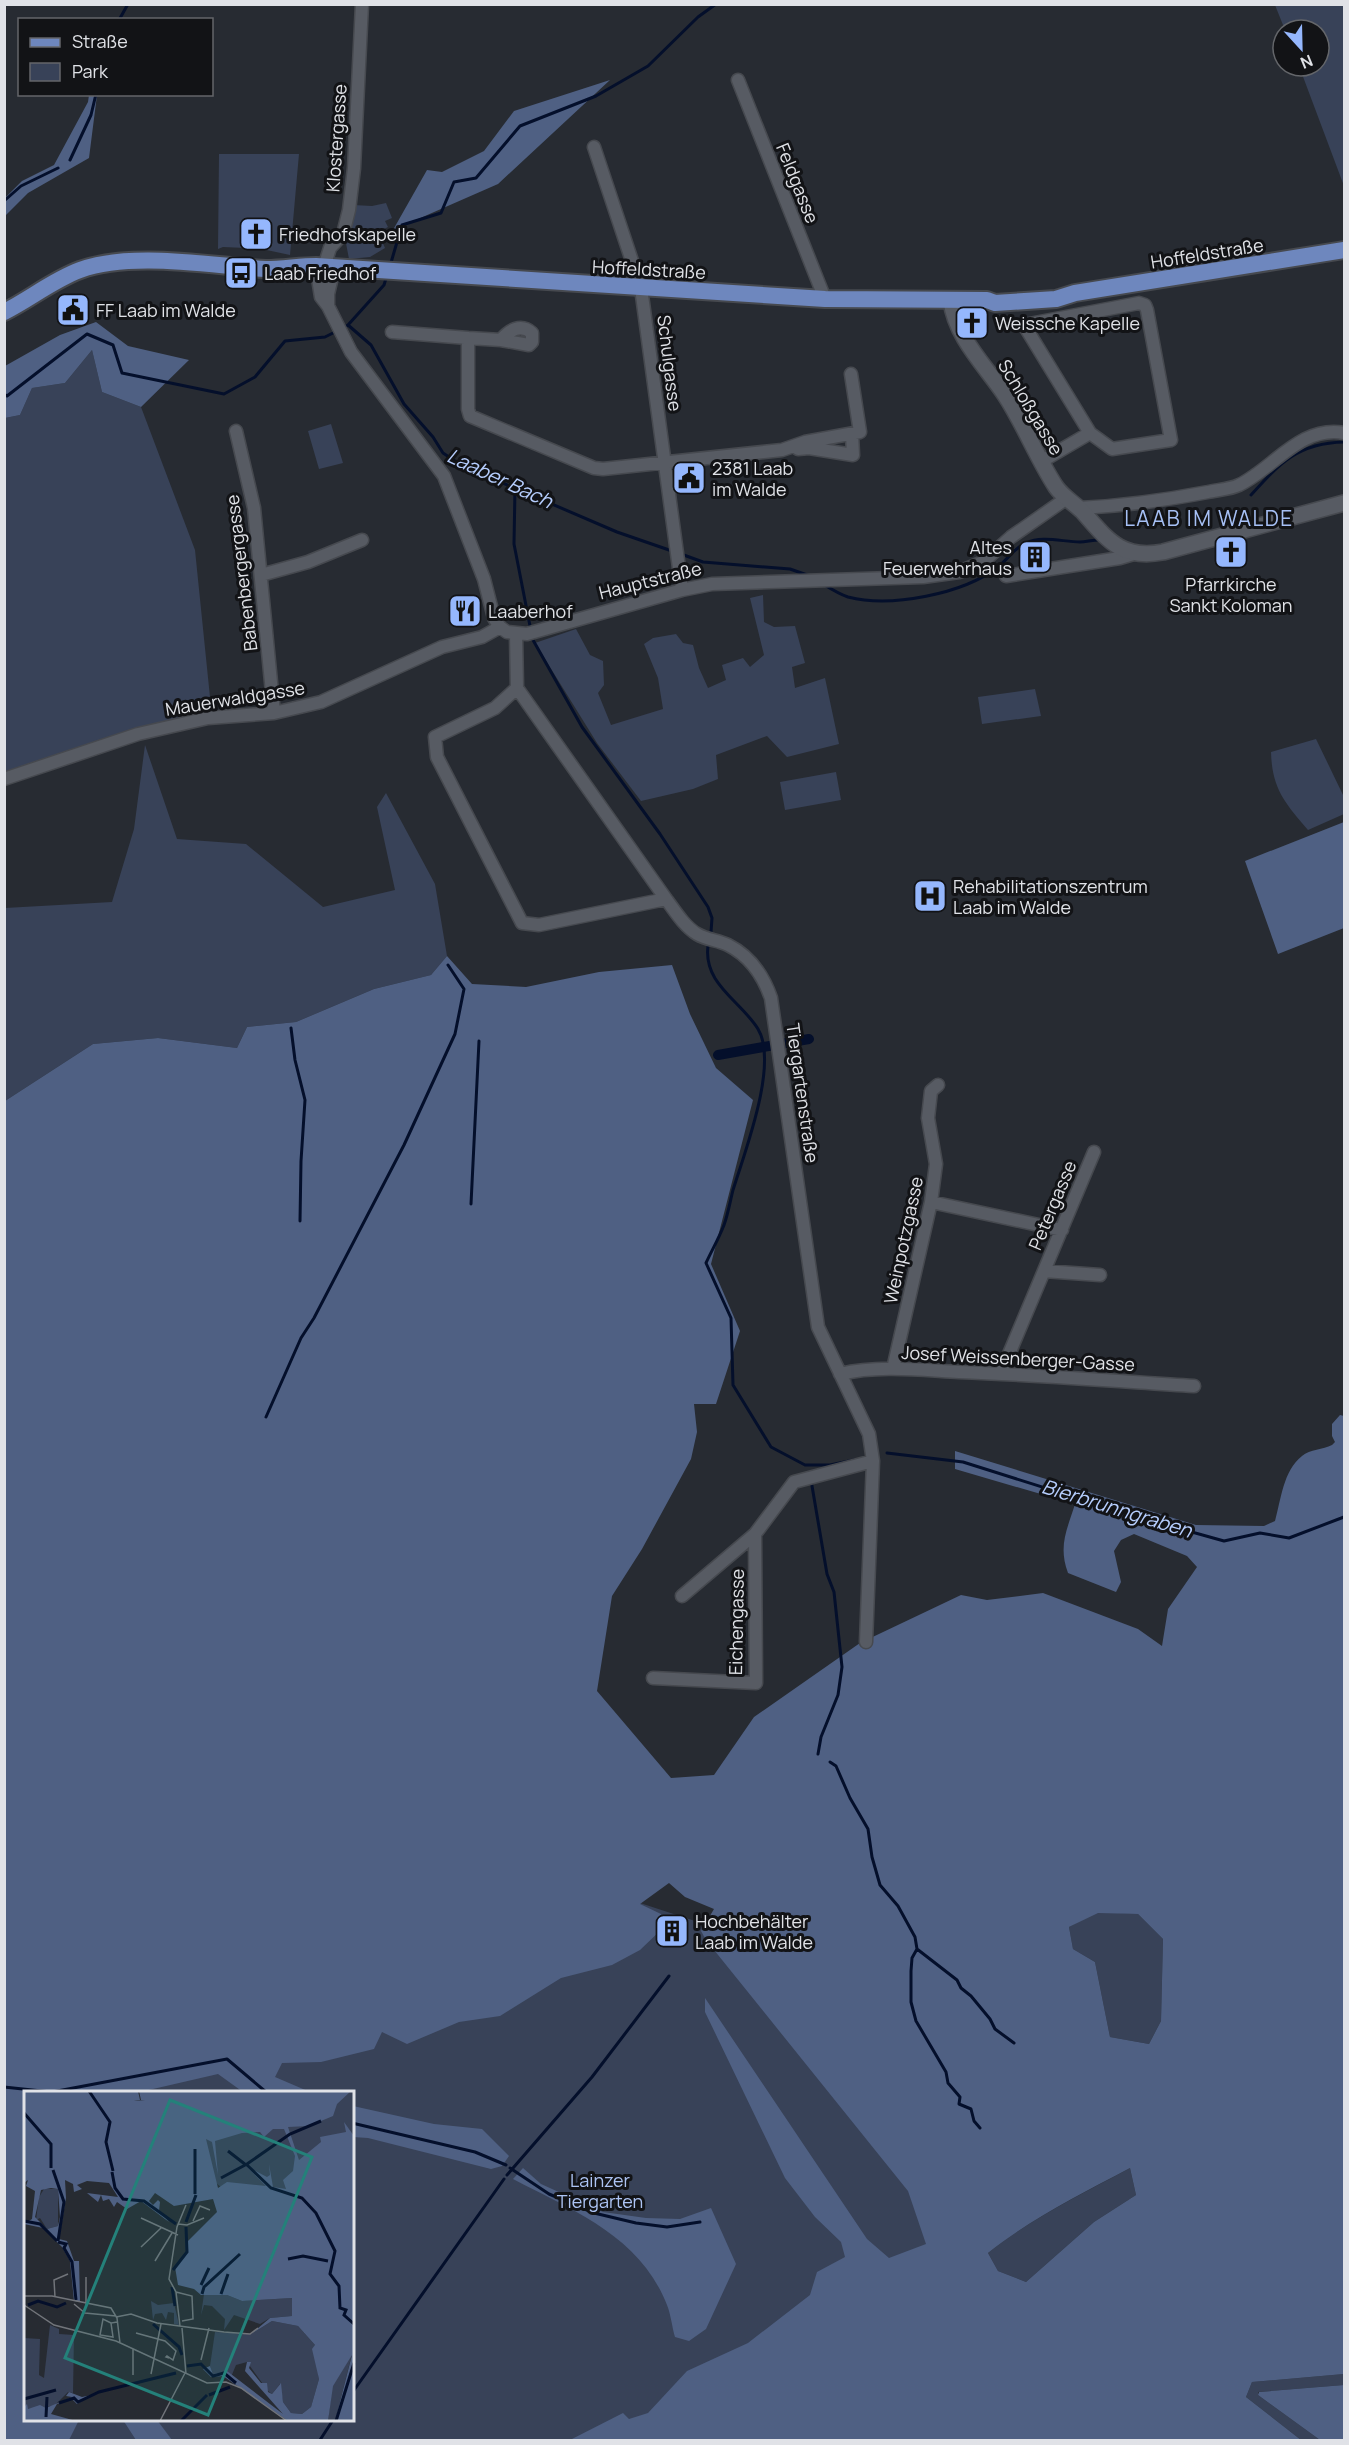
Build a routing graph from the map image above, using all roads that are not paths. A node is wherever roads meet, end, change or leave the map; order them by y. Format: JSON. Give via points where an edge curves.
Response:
{"nodes":[{"id":1,"x":362,"y":4,"type":"edge"},
{"id":2,"x":738,"y":80,"type":"dead end"},
{"id":3,"x":594,"y":147,"type":"dead end"},
{"id":4,"x":1344,"y":250,"type":"edge"},
{"id":5,"x":321,"y":267,"type":"junction"},
{"id":6,"x":641,"y":288,"type":"junction"},
{"id":7,"x":825,"y":298,"type":"junction"},
{"id":8,"x":951,"y":301,"type":"junction"},
{"id":9,"x":4,"y":312,"type":"edge"},
{"id":10,"x":392,"y":332,"type":"dead end"},
{"id":11,"x":468,"y":338,"type":"junction"},
{"id":12,"x":501,"y":340,"type":"dead end"},
{"id":13,"x":851,"y":374,"type":"dead end"},
{"id":14,"x":236,"y":431,"type":"dead end"},
{"id":15,"x":1090,"y":433,"type":"junction"},
{"id":16,"x":1344,"y":433,"type":"edge"},
{"id":17,"x":852,"y":434,"type":"junction"},
{"id":18,"x":782,"y":450,"type":"junction"},
{"id":19,"x":664,"y":461,"type":"junction"},
{"id":20,"x":1042,"y":461,"type":"junction"},
{"id":21,"x":1073,"y":503,"type":"junction"},
{"id":22,"x":1344,"y":503,"type":"edge"},
{"id":23,"x":362,"y":540,"type":"dead end"},
{"id":24,"x":1137,"y":553,"type":"junction"},
{"id":25,"x":261,"y":575,"type":"junction"},
{"id":26,"x":1006,"y":576,"type":"dead end"},
{"id":27,"x":682,"y":591,"type":"junction"},
{"id":28,"x":500,"y":627,"type":"junction"},
{"id":29,"x":516,"y":635,"type":"junction"},
{"id":30,"x":517,"y":688,"type":"junction"},
{"id":31,"x":274,"y":713,"type":"junction"},
{"id":32,"x":4,"y":778,"type":"edge"},
{"id":33,"x":666,"y":899,"type":"junction"},
{"id":34,"x":938,"y":1085,"type":"dead end"},
{"id":35,"x":1094,"y":1152,"type":"dead end"},
{"id":36,"x":932,"y":1202,"type":"junction"},
{"id":37,"x":1062,"y":1230,"type":"junction"},
{"id":38,"x":1044,"y":1271,"type":"junction"},
{"id":39,"x":1100,"y":1275,"type":"dead end"},
{"id":40,"x":893,"y":1369,"type":"junction"},
{"id":41,"x":1001,"y":1373,"type":"junction"},
{"id":42,"x":840,"y":1374,"type":"junction"},
{"id":43,"x":1194,"y":1386,"type":"dead end"},
{"id":44,"x":873,"y":1461,"type":"junction"},
{"id":45,"x":755,"y":1534,"type":"junction"},
{"id":46,"x":682,"y":1596,"type":"dead end"},
{"id":47,"x":866,"y":1642,"type":"dead end"},
{"id":48,"x":653,"y":1678,"type":"dead end"}],
"edges":[{"from":1,"to":5,"type":"street","name":"Klostergasse","via":[[349,210],[343,234],[330,248]]},
{"from":2,"to":7,"type":"street","name":"Feldgasse"},
{"from":3,"to":6,"type":"street","name":"Schulgasse"},
{"from":4,"to":8,"type":"main road","name":"Hoffeldstraße","via":[[1075,293],[1056,290]]},
{"from":5,"to":6,"type":"main road","name":"Hoffeldstraße"},
{"from":5,"to":9,"type":"main road","name":"Hoffeldstraße","via":[[291,260],[248,258],[115,262],[82,269],[53,282]]},
{"from":5,"to":28,"type":"street","via":[[328,306],[351,352],[444,476]]},
{"from":6,"to":7,"type":"main road","name":"Hoffeldstraße"},
{"from":6,"to":19,"type":"street","name":"Schulgasse"},
{"from":7,"to":8,"type":"main road","name":"Hoffeldstraße"},
{"from":8,"to":20,"type":"street","name":"Schloßgasse","via":[[960,332],[1005,396]]},
{"from":10,"to":11,"type":"street"},
{"from":11,"to":12,"type":"street"},
{"from":11,"to":19,"type":"street","via":[[468,409],[474,419],[594,468]]},
{"from":13,"to":17,"type":"street","via":[[860,432]]},
{"from":14,"to":25,"type":"street","name":"Babenbergergasse","via":[[254,508]]},
{"from":15,"to":15,"type":"street","via":[[1024,325],[1145,305],[1171,440],[1112,449]]},
{"from":15,"to":20,"type":"street"},
{"from":16,"to":21,"type":"street","via":[[1322,435],[1293,445],[1239,486],[1191,495]]},
{"from":17,"to":18,"type":"street"},
{"from":17,"to":18,"type":"street","via":[[853,455],[809,448]]},
{"from":18,"to":19,"type":"street"},
{"from":19,"to":27,"type":"street","name":"Schulgasse"},
{"from":20,"to":21,"type":"street","name":"Schloßgasse","via":[[1058,490]]},
{"from":21,"to":24,"type":"street","via":[[1112,543]]},
{"from":21,"to":27,"type":"street","name":"Hauptstraße","via":[[1033,520],[972,568],[923,577],[712,584]]},
{"from":22,"to":24,"type":"street","via":[[1163,552]]},
{"from":23,"to":25,"type":"street","via":[[308,562]]},
{"from":24,"to":26,"type":"street"},
{"from":25,"to":31,"type":"street","name":"Babenbergergasse"},
{"from":27,"to":29,"type":"street","name":"Hauptstraße"},
{"from":28,"to":29,"type":"street"},
{"from":28,"to":31,"type":"street","name":"Mauerwaldgasse","via":[[482,637],[442,647],[321,702]]},
{"from":29,"to":30,"type":"street"},
{"from":30,"to":33,"type":"street","name":"Tiergartenstraße"},
{"from":30,"to":33,"type":"street","via":[[495,708],[435,738],[437,757],[522,923],[539,925]]},
{"from":31,"to":32,"type":"street","name":"Mauerwaldgasse","via":[[208,718],[138,734]]},
{"from":33,"to":42,"type":"street","name":"Tiergartenstraße","via":[[695,933],[727,944],[755,966],[765,980],[771,998],[818,1327]]},
{"from":34,"to":36,"type":"street","name":"Weinpotzgasse","via":[[931,1091],[928,1118],[936,1164]]},
{"from":35,"to":37,"type":"street","name":"Petergasse"},
{"from":36,"to":37,"type":"street"},
{"from":36,"to":40,"type":"street","name":"Weinpotzgasse"},
{"from":37,"to":38,"type":"street","name":"Petergasse"},
{"from":38,"to":39,"type":"street","name":"Petergasse"},
{"from":38,"to":41,"type":"street","name":"Petergasse"},
{"from":40,"to":41,"type":"street","name":"Josef Weissenberger-Gasse"},
{"from":40,"to":42,"type":"street","name":"Josef Weissenberger-Gasse"},
{"from":41,"to":43,"type":"street","name":"Josef Weissenberger-Gasse"},
{"from":42,"to":44,"type":"street","name":"Tiergartenstraße","via":[[869,1434]]},
{"from":44,"to":45,"type":"street","via":[[794,1482]]},
{"from":44,"to":47,"type":"street","name":"Tiergartenstraße"},
{"from":45,"to":46,"type":"street"},
{"from":45,"to":48,"type":"street","name":"Eichengasse","via":[[756,1683]]}]}
